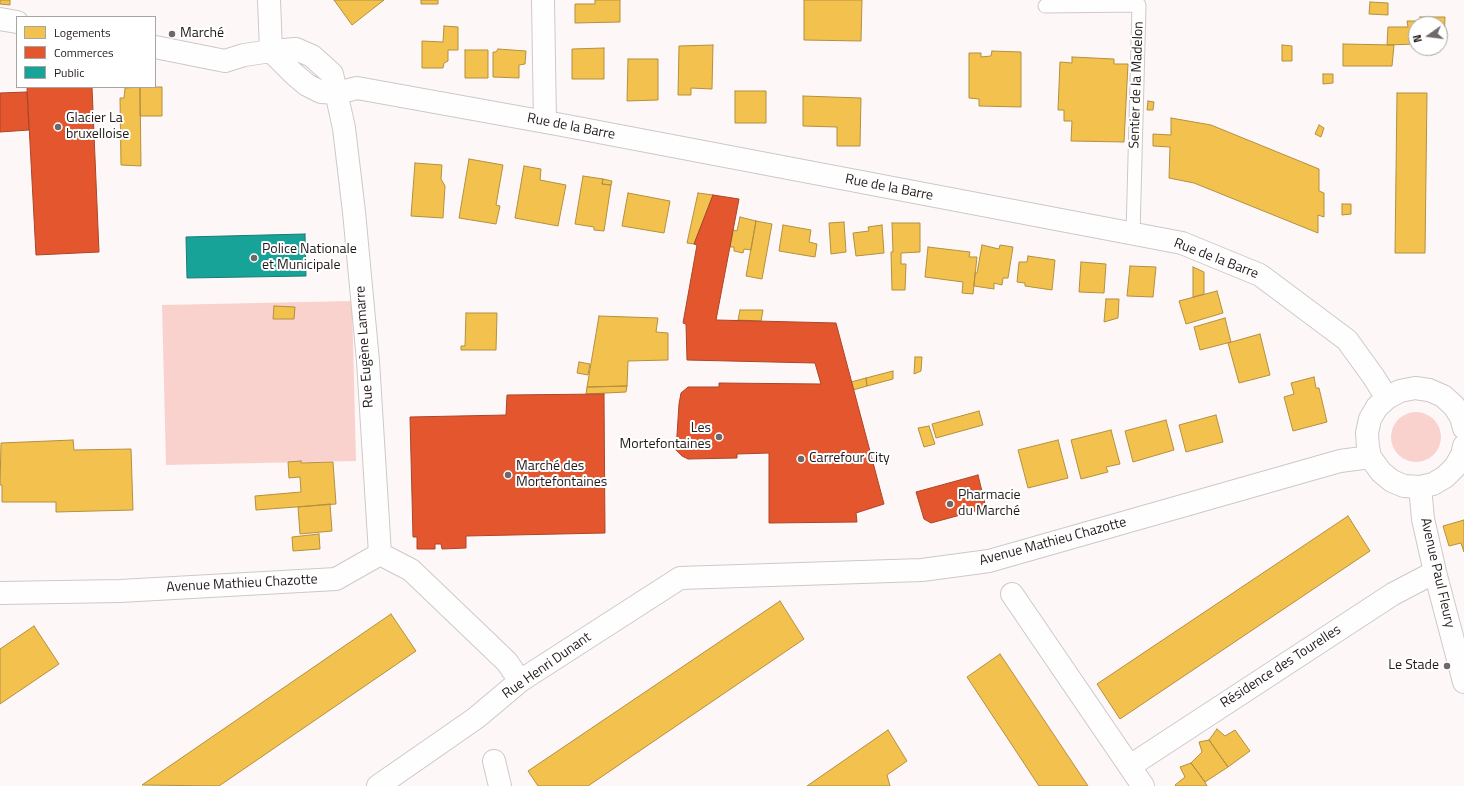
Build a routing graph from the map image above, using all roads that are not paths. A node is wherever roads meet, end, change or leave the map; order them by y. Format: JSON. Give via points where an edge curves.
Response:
{"nodes":[{"id":1,"x":269,"y":0,"type":"edge"},
{"id":2,"x":543,"y":0,"type":"edge"},
{"id":3,"x":1045,"y":6,"type":"dead end"},
{"id":4,"x":0,"y":20,"type":"edge"},
{"id":5,"x":16,"y":22,"type":"edge"},
{"id":6,"x":156,"y":47,"type":"edge"},
{"id":7,"x":272,"y":51,"type":"junction"},
{"id":8,"x":337,"y":93,"type":"junction"},
{"id":9,"x":545,"y":122,"type":"junction"},
{"id":10,"x":1133,"y":234,"type":"junction"},
{"id":11,"x":1387,"y":398,"type":"junction"},
{"id":12,"x":1459,"y":404,"type":"edge"},
{"id":13,"x":1464,"y":428,"type":"edge"},
{"id":14,"x":1463,"y":453,"type":"edge"},
{"id":15,"x":1370,"y":457,"type":"junction"},
{"id":16,"x":1420,"y":487,"type":"junction"},
{"id":17,"x":380,"y":554,"type":"junction"},
{"id":18,"x":1435,"y":572,"type":"junction"},
{"id":19,"x":680,"y":578,"type":"joint"},
{"id":20,"x":0,"y":593,"type":"edge"},
{"id":21,"x":1012,"y":594,"type":"dead end"},
{"id":22,"x":520,"y":681,"type":"junction"},
{"id":23,"x":1464,"y":682,"type":"edge"},
{"id":24,"x":494,"y":761,"type":"dead end"},
{"id":25,"x":1130,"y":766,"type":"junction"},
{"id":26,"x":378,"y":786,"type":"edge"},
{"id":27,"x":500,"y":786,"type":"edge"},
{"id":28,"x":1143,"y":786,"type":"edge"}],
"edges":[{"from":1,"to":7,"type":"street"},
{"from":2,"to":9,"type":"street"},
{"from":3,"to":10,"type":"lane","name":"Sentier de la Madelon","via":[[1139,5]]},
{"from":4,"to":5,"type":"street"},
{"from":6,"to":7,"type":"street","via":[[225,61]]},
{"from":7,"to":8,"type":"street","via":[[296,49],[312,56],[332,74]]},
{"from":8,"to":9,"type":"street","name":"Rue de la Barre","via":[[357,88]]},
{"from":8,"to":17,"type":"street","name":"Rue Eugène Lamarre","via":[[354,212],[368,361]]},
{"from":9,"to":10,"type":"street","name":"Rue de la Barre"},
{"from":10,"to":11,"type":"street","name":"Rue de la Barre","via":[[1182,243],[1260,275],[1347,340]]},
{"from":11,"to":12,"type":"street","via":[[1400,391],[1415,388],[1429,390]]},
{"from":11,"to":15,"type":"street","via":[[1377,407],[1370,419],[1367,433]]},
{"from":12,"to":13,"type":"street"},
{"from":14,"to":16,"type":"street","via":[[1445,477],[1433,484]]},
{"from":15,"to":16,"type":"street","via":[[1381,472],[1392,481],[1404,486]]},
{"from":15,"to":19,"type":"street","name":"Avenue Mathieu Chazotte","via":[[1340,461],[989,561],[922,570]]},
{"from":16,"to":18,"type":"street","name":"Avenue Paul Fleury","via":[[1423,519]]},
{"from":17,"to":20,"type":"street","name":"Avenue Mathieu Chazotte","via":[[336,579],[120,591]]},
{"from":17,"to":22,"type":"street","via":[[411,570],[507,662]]},
{"from":18,"to":23,"type":"street","name":"Avenue Paul Fleury"},
{"from":18,"to":25,"type":"street","name":"Résidence des Tourelles","via":[[1393,594]]},
{"from":19,"to":22,"type":"street","name":"Rue Henri Dunant"},
{"from":21,"to":25,"type":"street"},
{"from":22,"to":26,"type":"street","name":"Rue Henri Dunant","via":[[476,718]]},
{"from":24,"to":27,"type":"street"},
{"from":25,"to":28,"type":"street"}]}
